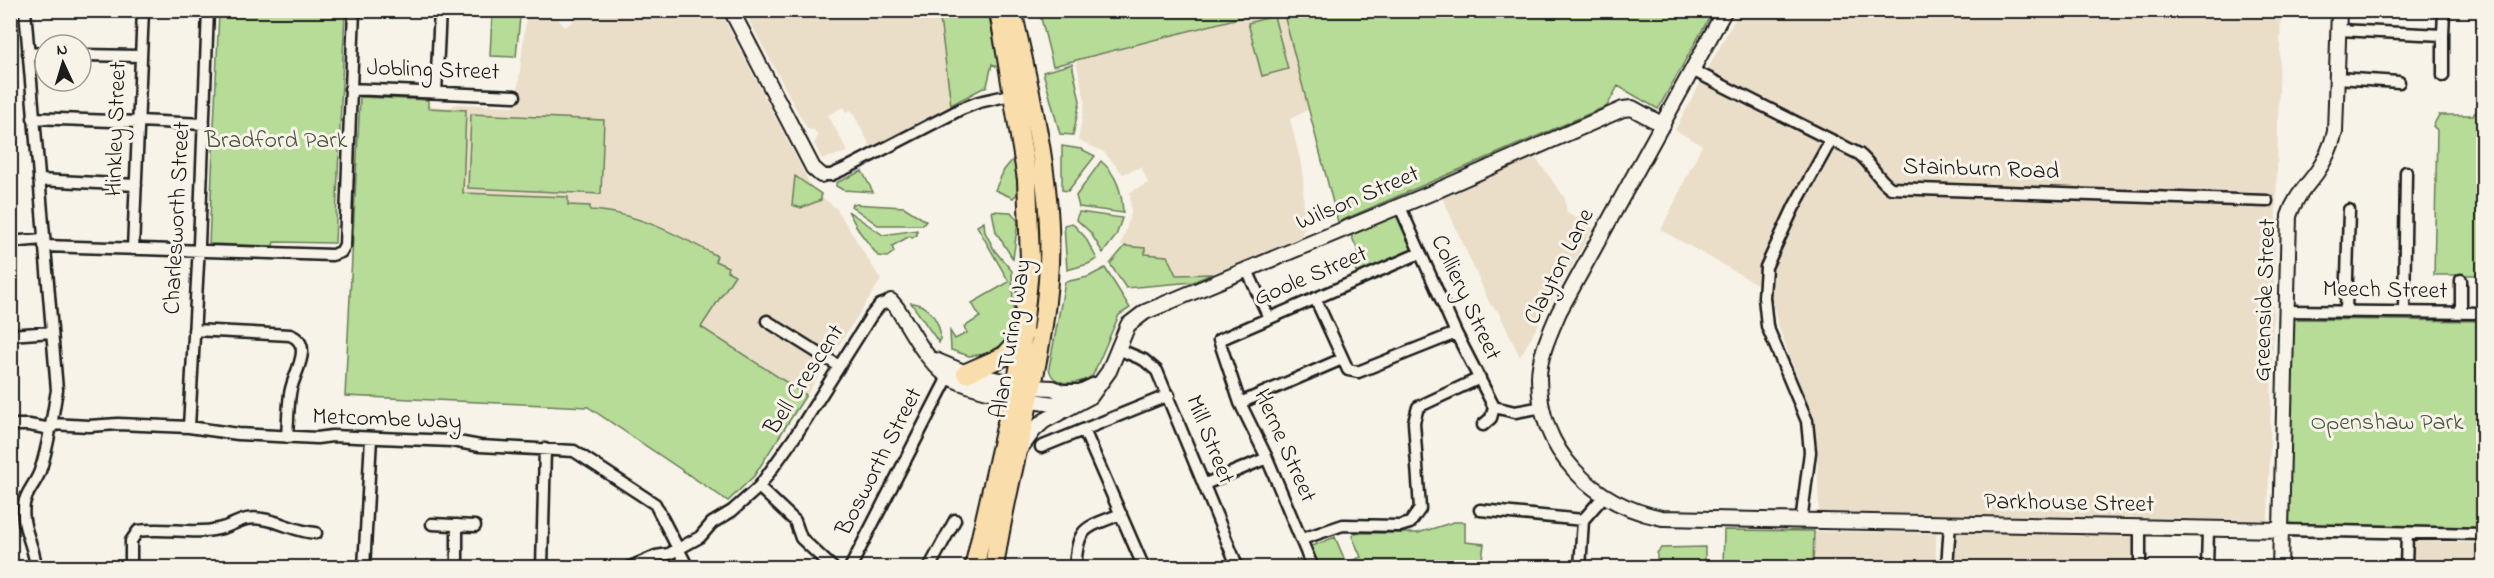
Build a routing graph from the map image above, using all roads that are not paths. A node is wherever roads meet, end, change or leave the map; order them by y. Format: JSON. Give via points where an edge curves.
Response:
{"nodes":[{"id":1,"x":25,"y":10,"type":"edge"},
{"id":2,"x":143,"y":10,"type":"edge"},
{"id":3,"x":208,"y":10,"type":"edge"},
{"id":4,"x":354,"y":10,"type":"edge"},
{"id":5,"x":440,"y":10,"type":"edge"},
{"id":6,"x":731,"y":10,"type":"edge"},
{"id":7,"x":999,"y":10,"type":"edge"},
{"id":8,"x":1012,"y":10,"type":"edge"},
{"id":9,"x":1725,"y":10,"type":"edge"},
{"id":10,"x":2339,"y":10,"type":"edge"},
{"id":11,"x":2444,"y":10,"type":"edge"},
{"id":12,"x":2339,"y":30,"type":"junction"},
{"id":13,"x":2443,"y":35,"type":"junction"},
{"id":14,"x":28,"y":53,"type":"junction"},
{"id":15,"x":33,"y":53,"type":"edge"},
{"id":16,"x":93,"y":55,"type":"edge"},
{"id":17,"x":141,"y":56,"type":"junction"},
{"id":18,"x":1692,"y":70,"type":"junction"},
{"id":19,"x":2443,"y":76,"type":"dead end"},
{"id":20,"x":2337,"y":78,"type":"junction"},
{"id":21,"x":2399,"y":82,"type":"dead end"},
{"id":22,"x":350,"y":89,"type":"junction"},
{"id":23,"x":436,"y":93,"type":"junction"},
{"id":24,"x":1015,"y":94,"type":"junction"},
{"id":25,"x":515,"y":96,"type":"dead end"},
{"id":26,"x":33,"y":118,"type":"junction"},
{"id":27,"x":138,"y":122,"type":"junction"},
{"id":28,"x":204,"y":124,"type":"junction"},
{"id":29,"x":1663,"y":125,"type":"junction"},
{"id":30,"x":1831,"y":140,"type":"junction"},
{"id":31,"x":2406,"y":172,"type":"dead end"},
{"id":32,"x":821,"y":175,"type":"joint"},
{"id":33,"x":39,"y":180,"type":"junction"},
{"id":34,"x":136,"y":185,"type":"junction"},
{"id":35,"x":2267,"y":201,"type":"dead end"},
{"id":36,"x":1400,"y":207,"type":"junction"},
{"id":37,"x":2349,"y":210,"type":"dead end"},
{"id":38,"x":10,"y":242,"type":"edge"},
{"id":39,"x":44,"y":243,"type":"junction"},
{"id":40,"x":133,"y":249,"type":"junction"},
{"id":41,"x":198,"y":251,"type":"junction"},
{"id":42,"x":1420,"y":253,"type":"junction"},
{"id":43,"x":1247,"y":270,"type":"junction"},
{"id":44,"x":2461,"y":280,"type":"dead end"},
{"id":45,"x":1316,"y":298,"type":"junction"},
{"id":46,"x":891,"y":301,"type":"joint"},
{"id":47,"x":2287,"y":311,"type":"junction"},
{"id":48,"x":2346,"y":311,"type":"junction"},
{"id":49,"x":2403,"y":312,"type":"junction"},
{"id":50,"x":2461,"y":313,"type":"junction"},
{"id":51,"x":2484,"y":313,"type":"edge"},
{"id":52,"x":1269,"y":318,"type":"junction"},
{"id":53,"x":767,"y":321,"type":"dead end"},
{"id":54,"x":194,"y":330,"type":"junction"},
{"id":55,"x":52,"y":332,"type":"junction"},
{"id":56,"x":1456,"y":333,"type":"junction"},
{"id":57,"x":1024,"y":334,"type":"junction"},
{"id":58,"x":10,"y":335,"type":"edge"},
{"id":59,"x":1219,"y":340,"type":"joint"},
{"id":60,"x":1118,"y":350,"type":"junction"},
{"id":61,"x":930,"y":358,"type":"junction"},
{"id":62,"x":1342,"y":359,"type":"junction"},
{"id":63,"x":840,"y":366,"type":"junction"},
{"id":64,"x":966,"y":373,"type":"junction"},
{"id":65,"x":948,"y":377,"type":"junction"},
{"id":66,"x":1479,"y":378,"type":"junction"},
{"id":67,"x":1102,"y":382,"type":"junction"},
{"id":68,"x":1023,"y":392,"type":"junction"},
{"id":69,"x":1169,"y":395,"type":"junction"},
{"id":70,"x":1091,"y":396,"type":"junction"},
{"id":71,"x":1240,"y":403,"type":"junction"},
{"id":72,"x":1494,"y":407,"type":"junction"},
{"id":73,"x":1543,"y":407,"type":"junction"},
{"id":74,"x":10,"y":425,"type":"edge"},
{"id":75,"x":1483,"y":425,"type":"dead end"},
{"id":76,"x":51,"y":426,"type":"junction"},
{"id":77,"x":189,"y":427,"type":"junction"},
{"id":78,"x":1084,"y":430,"type":"junction"},
{"id":79,"x":287,"y":437,"type":"junction"},
{"id":80,"x":371,"y":438,"type":"junction"},
{"id":81,"x":1041,"y":447,"type":"dead end"},
{"id":82,"x":545,"y":449,"type":"junction"},
{"id":83,"x":1018,"y":450,"type":"junction"},
{"id":84,"x":1267,"y":458,"type":"junction"},
{"id":85,"x":1205,"y":484,"type":"junction"},
{"id":86,"x":759,"y":487,"type":"junction"},
{"id":87,"x":1604,"y":496,"type":"junction"},
{"id":88,"x":1480,"y":510,"type":"dead end"},
{"id":89,"x":1121,"y":514,"type":"junction"},
{"id":90,"x":1654,"y":516,"type":"joint"},
{"id":91,"x":955,"y":520,"type":"dead end"},
{"id":92,"x":1583,"y":520,"type":"junction"},
{"id":93,"x":1801,"y":522,"type":"junction"},
{"id":94,"x":1950,"y":523,"type":"junction"},
{"id":95,"x":432,"y":524,"type":"dead end"},
{"id":96,"x":457,"y":525,"type":"junction"},
{"id":97,"x":475,"y":526,"type":"dead end"},
{"id":98,"x":2140,"y":529,"type":"junction"},
{"id":99,"x":2208,"y":530,"type":"junction"},
{"id":100,"x":2282,"y":530,"type":"junction"},
{"id":101,"x":316,"y":533,"type":"dead end"},
{"id":102,"x":2407,"y":533,"type":"junction"},
{"id":103,"x":2484,"y":534,"type":"edge"},
{"id":104,"x":1302,"y":539,"type":"junction"},
{"id":105,"x":679,"y":549,"type":"junction"},
{"id":106,"x":36,"y":567,"type":"edge"},
{"id":107,"x":131,"y":567,"type":"edge"},
{"id":108,"x":364,"y":567,"type":"edge"},
{"id":109,"x":457,"y":567,"type":"edge"},
{"id":110,"x":542,"y":567,"type":"edge"},
{"id":111,"x":628,"y":567,"type":"edge"},
{"id":112,"x":688,"y":567,"type":"edge"},
{"id":113,"x":833,"y":567,"type":"edge"},
{"id":114,"x":850,"y":567,"type":"edge"},
{"id":115,"x":929,"y":567,"type":"edge"},
{"id":116,"x":974,"y":567,"type":"edge"},
{"id":117,"x":994,"y":567,"type":"edge"},
{"id":118,"x":1075,"y":567,"type":"edge"},
{"id":119,"x":1144,"y":567,"type":"edge"},
{"id":120,"x":1238,"y":567,"type":"edge"},
{"id":121,"x":1313,"y":567,"type":"edge"},
{"id":122,"x":1580,"y":567,"type":"edge"},
{"id":123,"x":1947,"y":567,"type":"edge"},
{"id":124,"x":2140,"y":567,"type":"edge"},
{"id":125,"x":2207,"y":567,"type":"edge"},
{"id":126,"x":2280,"y":567,"type":"edge"},
{"id":127,"x":2406,"y":567,"type":"edge"}],
"edges":[{"from":1,"to":14,"type":"street"},
{"from":2,"to":17,"type":"street","name":"Hinkley Street"},
{"from":3,"to":28,"type":"street","name":"Charlesworth Street"},
{"from":4,"to":22,"type":"street"},
{"from":5,"to":23,"type":"street"},
{"from":6,"to":32,"type":"street","via":[[813,168]]},
{"from":7,"to":24,"type":"highway","name":"Alan Turing Way"},
{"from":8,"to":68,"type":"highway","name":"Alan Turing Way","via":[[1029,86],[1049,229],[1046,309]]},
{"from":9,"to":18,"type":"street","name":"Clayton Lane"},
{"from":10,"to":12,"type":"street","name":"Greenside Street"},
{"from":11,"to":13,"type":"street"},
{"from":12,"to":13,"type":"street"},
{"from":12,"to":20,"type":"street","name":"Greenside Street"},
{"from":13,"to":19,"type":"street"},
{"from":14,"to":15,"type":"street"},
{"from":14,"to":26,"type":"street"},
{"from":16,"to":17,"type":"street"},
{"from":17,"to":27,"type":"street","name":"Hinkley Street"},
{"from":18,"to":29,"type":"street","name":"Clayton Lane"},
{"from":18,"to":30,"type":"street","name":"Stainburn Road"},
{"from":20,"to":21,"type":"street"},
{"from":20,"to":47,"type":"street","name":"Greenside Street","via":[[2331,147],[2317,173],[2293,203],[2289,216]]},
{"from":22,"to":23,"type":"street","name":"Jobling Street"},
{"from":22,"to":41,"type":"street","via":[[345,245],[341,252],[332,255]]},
{"from":23,"to":25,"type":"street","name":"Jobling Street"},
{"from":24,"to":32,"type":"street","via":[[961,109],[849,167]]},
{"from":24,"to":57,"type":"highway","name":"Alan Turing Way","via":[[1030,214]]},
{"from":26,"to":27,"type":"street"},
{"from":26,"to":33,"type":"street"},
{"from":27,"to":28,"type":"street"},
{"from":27,"to":34,"type":"street","name":"Hinkley Street"},
{"from":28,"to":41,"type":"street","name":"Charlesworth Street"},
{"from":29,"to":36,"type":"street","name":"Wilson Street","via":[[1632,108],[1623,109]]},
{"from":29,"to":73,"type":"street","name":"Clayton Lane","via":[[1558,312],[1544,349],[1539,378]]},
{"from":30,"to":35,"type":"street","name":"Stainburn Road","via":[[1868,161],[1881,182],[1891,188]]},
{"from":30,"to":93,"type":"street","via":[[1766,267],[1767,326],[1807,421],[1810,452]]},
{"from":31,"to":49,"type":"street"},
{"from":33,"to":34,"type":"street"},
{"from":33,"to":39,"type":"street"},
{"from":34,"to":40,"type":"street","name":"Hinkley Street"},
{"from":36,"to":42,"type":"street","name":"Colliery Street"},
{"from":36,"to":43,"type":"street","name":"Wilson Street"},
{"from":37,"to":48,"type":"street"},
{"from":38,"to":39,"type":"street"},
{"from":39,"to":40,"type":"street"},
{"from":39,"to":55,"type":"street"},
{"from":40,"to":41,"type":"street"},
{"from":41,"to":54,"type":"street","name":"Charlesworth Street"},
{"from":42,"to":45,"type":"street","name":"Goole Street"},
{"from":42,"to":56,"type":"street","name":"Colliery Street"},
{"from":43,"to":52,"type":"street"},
{"from":43,"to":60,"type":"street","name":"Wilson Street","via":[[1137,316],[1128,325]]},
{"from":44,"to":50,"type":"street"},
{"from":45,"to":52,"type":"street","name":"Goole Street"},
{"from":45,"to":62,"type":"street"},
{"from":46,"to":61,"type":"street"},
{"from":46,"to":63,"type":"street","name":"Bell Crescent","via":[[880,305],[871,316]]},
{"from":47,"to":48,"type":"street","name":"Meech Street"},
{"from":47,"to":100,"type":"street","name":"Greenside Street"},
{"from":48,"to":49,"type":"street","name":"Meech Street"},
{"from":49,"to":50,"type":"street","name":"Meech Street"},
{"from":50,"to":51,"type":"street","name":"Meech Street"},
{"from":52,"to":59,"type":"street","name":"Goole Street"},
{"from":53,"to":63,"type":"street"},
{"from":54,"to":77,"type":"street","name":"Charlesworth Street"},
{"from":54,"to":79,"type":"street","via":[[297,338],[302,344],[302,360],[291,388]]},
{"from":55,"to":58,"type":"street"},
{"from":55,"to":76,"type":"street","via":[[57,390]]},
{"from":56,"to":62,"type":"street","via":[[1358,372],[1348,370]]},
{"from":56,"to":66,"type":"street","name":"Colliery Street"},
{"from":57,"to":64,"type":"highway","via":[[1005,356]]},
{"from":57,"to":68,"type":"highway","name":"Alan Turing Way"},
{"from":59,"to":71,"type":"street","name":"Herne Street"},
{"from":60,"to":67,"type":"street","name":"Wilson Street"},
{"from":60,"to":69,"type":"street","name":"Mill Street","via":[[1152,365]]},
{"from":61,"to":64,"type":"street"},
{"from":61,"to":65,"type":"street"},
{"from":62,"to":71,"type":"street"},
{"from":63,"to":86,"type":"street","name":"Bell Crescent"},
{"from":64,"to":68,"type":"street"},
{"from":65,"to":68,"type":"street","via":[[973,386]]},
{"from":65,"to":114,"type":"street","name":"Bosworth Street"},
{"from":66,"to":72,"type":"street","name":"Colliery Street"},
{"from":66,"to":104,"type":"street","via":[[1423,404],[1415,414],[1420,509],[1410,523],[1343,525]]},
{"from":67,"to":68,"type":"street","via":[[1080,392]]},
{"from":67,"to":70,"type":"street","name":"Wilson Street"},
{"from":68,"to":70,"type":"street","via":[[1069,404]]},
{"from":68,"to":83,"type":"highway","name":"Alan Turing Way"},
{"from":68,"to":116,"type":"highway","name":"Alan Turing Way"},
{"from":69,"to":78,"type":"street"},
{"from":69,"to":85,"type":"street","name":"Mill Street"},
{"from":70,"to":83,"type":"street","name":"Wilson Street","via":[[1044,421]]},
{"from":71,"to":84,"type":"street","name":"Herne Street"},
{"from":72,"to":73,"type":"street","via":[[1515,412]]},
{"from":72,"to":75,"type":"street","via":[[1491,418]]},
{"from":73,"to":87,"type":"street","name":"Clayton Lane","via":[[1564,459]]},
{"from":74,"to":76,"type":"street","name":"Metcombe Way"},
{"from":76,"to":77,"type":"street","name":"Metcombe Way"},
{"from":76,"to":106,"type":"street","via":[[41,469],[24,505]]},
{"from":77,"to":79,"type":"street","name":"Metcombe Way"},
{"from":78,"to":81,"type":"street"},
{"from":78,"to":89,"type":"street"},
{"from":79,"to":80,"type":"street","name":"Metcombe Way"},
{"from":80,"to":82,"type":"street","name":"Metcombe Way"},
{"from":80,"to":108,"type":"street"},
{"from":82,"to":105,"type":"street","name":"Metcombe Way","via":[[574,451],[651,500]]},
{"from":82,"to":110,"type":"street"},
{"from":83,"to":117,"type":"highway","name":"Alan Turing Way"},
{"from":84,"to":85,"type":"street"},
{"from":84,"to":104,"type":"street","name":"Herne Street"},
{"from":85,"to":120,"type":"street","name":"Mill Street"},
{"from":86,"to":105,"type":"street","name":"Bell Crescent","via":[[700,537]]},
{"from":86,"to":113,"type":"street","via":[[795,521],[801,538]]},
{"from":87,"to":90,"type":"street","name":"Clayton Lane","via":[[1622,507]]},
{"from":87,"to":92,"type":"street"},
{"from":88,"to":92,"type":"street"},
{"from":89,"to":118,"type":"street","via":[[1082,532]]},
{"from":89,"to":119,"type":"street"},
{"from":90,"to":93,"type":"street","name":"Parkhouse Street"},
{"from":91,"to":115,"type":"street"},
{"from":92,"to":122,"type":"street"},
{"from":93,"to":94,"type":"street","name":"Parkhouse Street"},
{"from":94,"to":98,"type":"street","name":"Parkhouse Street"},
{"from":94,"to":123,"type":"street"},
{"from":95,"to":96,"type":"street"},
{"from":96,"to":97,"type":"street"},
{"from":96,"to":109,"type":"street"},
{"from":98,"to":99,"type":"street","name":"Parkhouse Street"},
{"from":98,"to":124,"type":"street"},
{"from":99,"to":100,"type":"street","name":"Parkhouse Street"},
{"from":99,"to":125,"type":"street"},
{"from":100,"to":102,"type":"street","name":"Parkhouse Street"},
{"from":100,"to":126,"type":"street","name":"Greenside Street"},
{"from":101,"to":107,"type":"street","via":[[293,530],[262,518],[246,518],[207,531],[138,531],[130,541]]},
{"from":102,"to":103,"type":"street","name":"Parkhouse Street"},
{"from":102,"to":127,"type":"street"},
{"from":104,"to":121,"type":"street","name":"Herne Street"},
{"from":105,"to":111,"type":"street","name":"Bell Crescent"},
{"from":105,"to":112,"type":"street","name":"Metcombe Way"}]}
